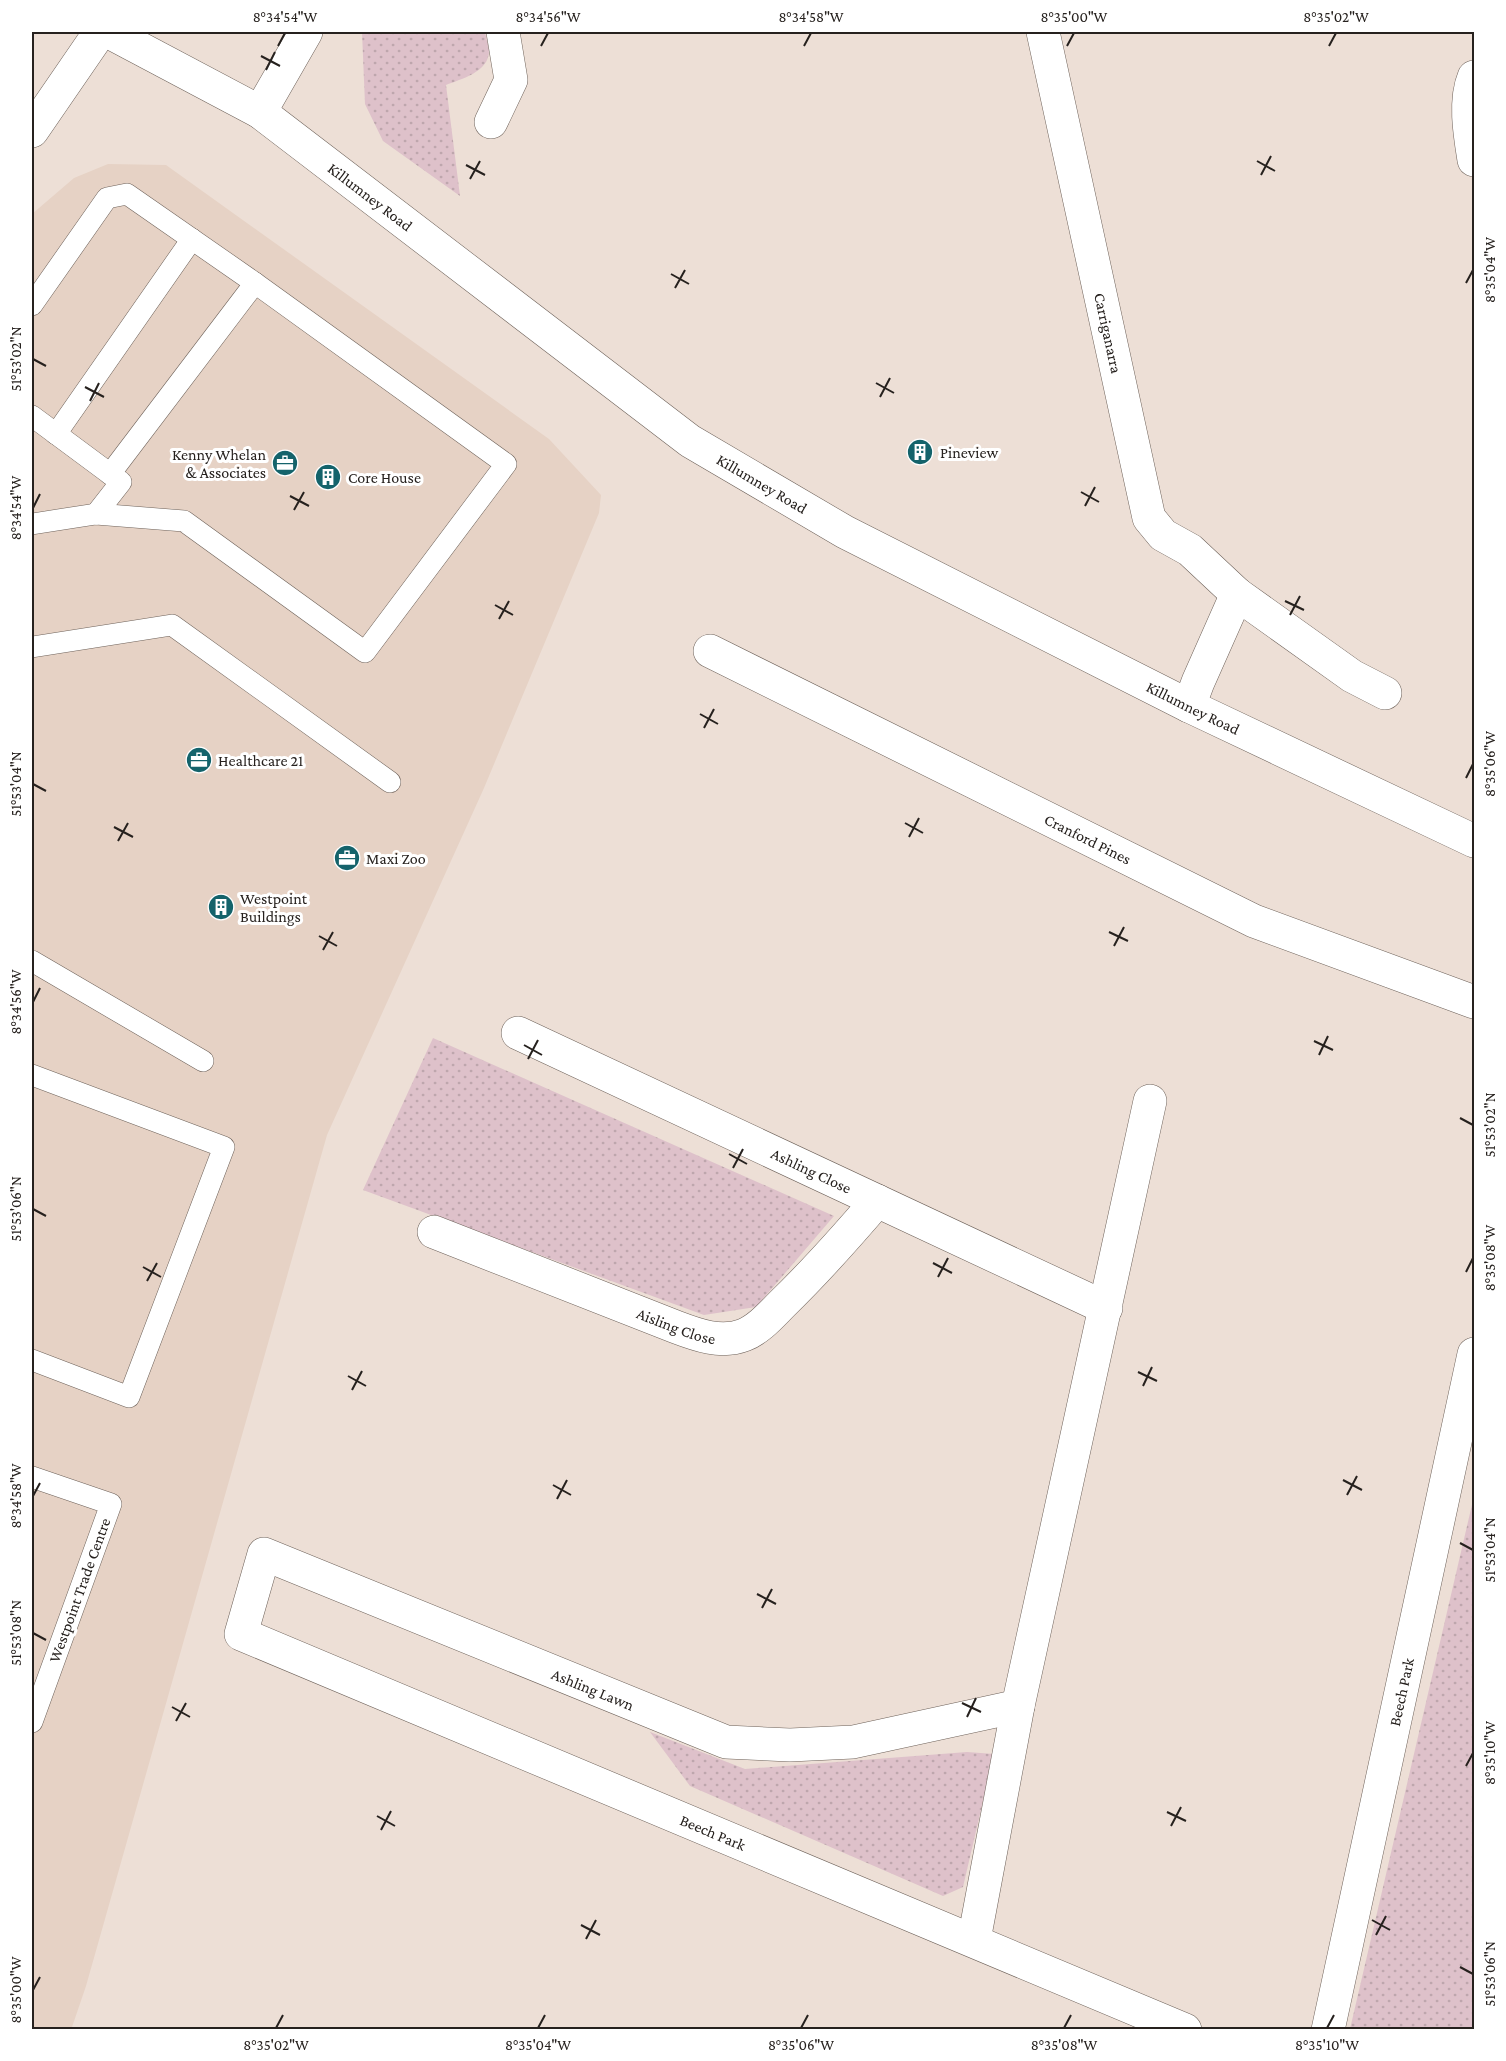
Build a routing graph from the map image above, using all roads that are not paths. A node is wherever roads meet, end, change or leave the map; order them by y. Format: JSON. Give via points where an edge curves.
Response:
{"nodes":[{"id":1,"x":100,"y":32,"type":"edge"},
{"id":2,"x":109,"y":32,"type":"edge"},
{"id":3,"x":306,"y":32,"type":"edge"},
{"id":4,"x":503,"y":32,"type":"edge"},
{"id":5,"x":1043,"y":32,"type":"edge"},
{"id":6,"x":1474,"y":77,"type":"edge"},
{"id":7,"x":261,"y":112,"type":"junction"},
{"id":8,"x":491,"y":122,"type":"dead end"},
{"id":9,"x":32,"y":131,"type":"edge"},
{"id":10,"x":1474,"y":160,"type":"edge"},
{"id":11,"x":192,"y":239,"type":"junction"},
{"id":12,"x":255,"y":282,"type":"junction"},
{"id":13,"x":32,"y":305,"type":"edge"},
{"id":14,"x":32,"y":416,"type":"edge"},
{"id":15,"x":56,"y":434,"type":"junction"},
{"id":16,"x":110,"y":474,"type":"junction"},
{"id":17,"x":96,"y":514,"type":"junction"},
{"id":18,"x":32,"y":524,"type":"edge"},
{"id":19,"x":1237,"y":594,"type":"junction"},
{"id":20,"x":32,"y":646,"type":"edge"},
{"id":21,"x":710,"y":651,"type":"dead end"},
{"id":22,"x":1385,"y":693,"type":"dead end"},
{"id":23,"x":1190,"y":706,"type":"junction"},
{"id":24,"x":390,"y":782,"type":"dead end"},
{"id":25,"x":1474,"y":841,"type":"edge"},
{"id":26,"x":32,"y":961,"type":"edge"},
{"id":27,"x":1474,"y":1002,"type":"edge"},
{"id":28,"x":518,"y":1033,"type":"dead end"},
{"id":29,"x":203,"y":1060,"type":"dead end"},
{"id":30,"x":32,"y":1075,"type":"edge"},
{"id":31,"x":1150,"y":1101,"type":"dead end"},
{"id":32,"x":878,"y":1201,"type":"junction"},
{"id":33,"x":434,"y":1232,"type":"dead end"},
{"id":34,"x":1106,"y":1308,"type":"junction"},
{"id":35,"x":1474,"y":1354,"type":"edge"},
{"id":36,"x":32,"y":1360,"type":"edge"},
{"id":37,"x":32,"y":1477,"type":"edge"},
{"id":38,"x":242,"y":1634,"type":"joint"},
{"id":39,"x":1018,"y":1706,"type":"junction"},
{"id":40,"x":32,"y":1722,"type":"edge"},
{"id":41,"x":974,"y":1940,"type":"junction"},
{"id":42,"x":1185,"y":2030,"type":"edge"},
{"id":43,"x":1328,"y":2030,"type":"edge"}],
"edges":[{"from":1,"to":9,"type":"street"},
{"from":2,"to":7,"type":"street","name":"Killumney Road"},
{"from":3,"to":7,"type":"street"},
{"from":4,"to":8,"type":"street","via":[[511,80]]},
{"from":5,"to":19,"type":"street","name":"Carriganarra","via":[[1149,518],[1163,535],[1190,550]]},
{"from":6,"to":10,"type":"street","via":[[1470,134]]},
{"from":7,"to":23,"type":"street","name":"Killumney Road","via":[[690,441],[845,532]]},
{"from":11,"to":12,"type":"lane"},
{"from":11,"to":13,"type":"lane","via":[[127,194],[107,198]]},
{"from":11,"to":15,"type":"lane"},
{"from":12,"to":16,"type":"lane"},
{"from":12,"to":17,"type":"lane","via":[[506,464],[365,652],[184,521]]},
{"from":14,"to":15,"type":"lane"},
{"from":15,"to":16,"type":"lane"},
{"from":16,"to":17,"type":"lane","via":[[121,482]]},
{"from":17,"to":18,"type":"lane"},
{"from":19,"to":22,"type":"street","name":"Carriganarra","via":[[1352,676]]},
{"from":19,"to":23,"type":"street"},
{"from":20,"to":24,"type":"lane","via":[[172,625]]},
{"from":21,"to":27,"type":"street","name":"Cranford Pines","via":[[1254,921]]},
{"from":23,"to":25,"type":"street","name":"Killumney Road"},
{"from":26,"to":29,"type":"lane"},
{"from":28,"to":32,"type":"street","name":"Ashling Close"},
{"from":30,"to":36,"type":"lane","via":[[224,1147],[129,1397]]},
{"from":31,"to":34,"type":"street"},
{"from":32,"to":33,"type":"street","name":"Aisling Close","via":[[818,1269],[759,1327],[742,1336],[722,1339],[676,1327]]},
{"from":32,"to":34,"type":"street","name":"Ashling Close"},
{"from":34,"to":39,"type":"street"},
{"from":35,"to":43,"type":"street","name":"Beech Park"},
{"from":37,"to":40,"type":"lane","name":"Westpoint Trade Centre","via":[[111,1504]]},
{"from":38,"to":39,"type":"street","name":"Ashling Lawn","via":[[264,1554],[726,1742],[853,1742]]},
{"from":38,"to":41,"type":"street","name":"Beech Park"},
{"from":39,"to":41,"type":"street"},
{"from":41,"to":42,"type":"street","name":"Beech Park"}]}
